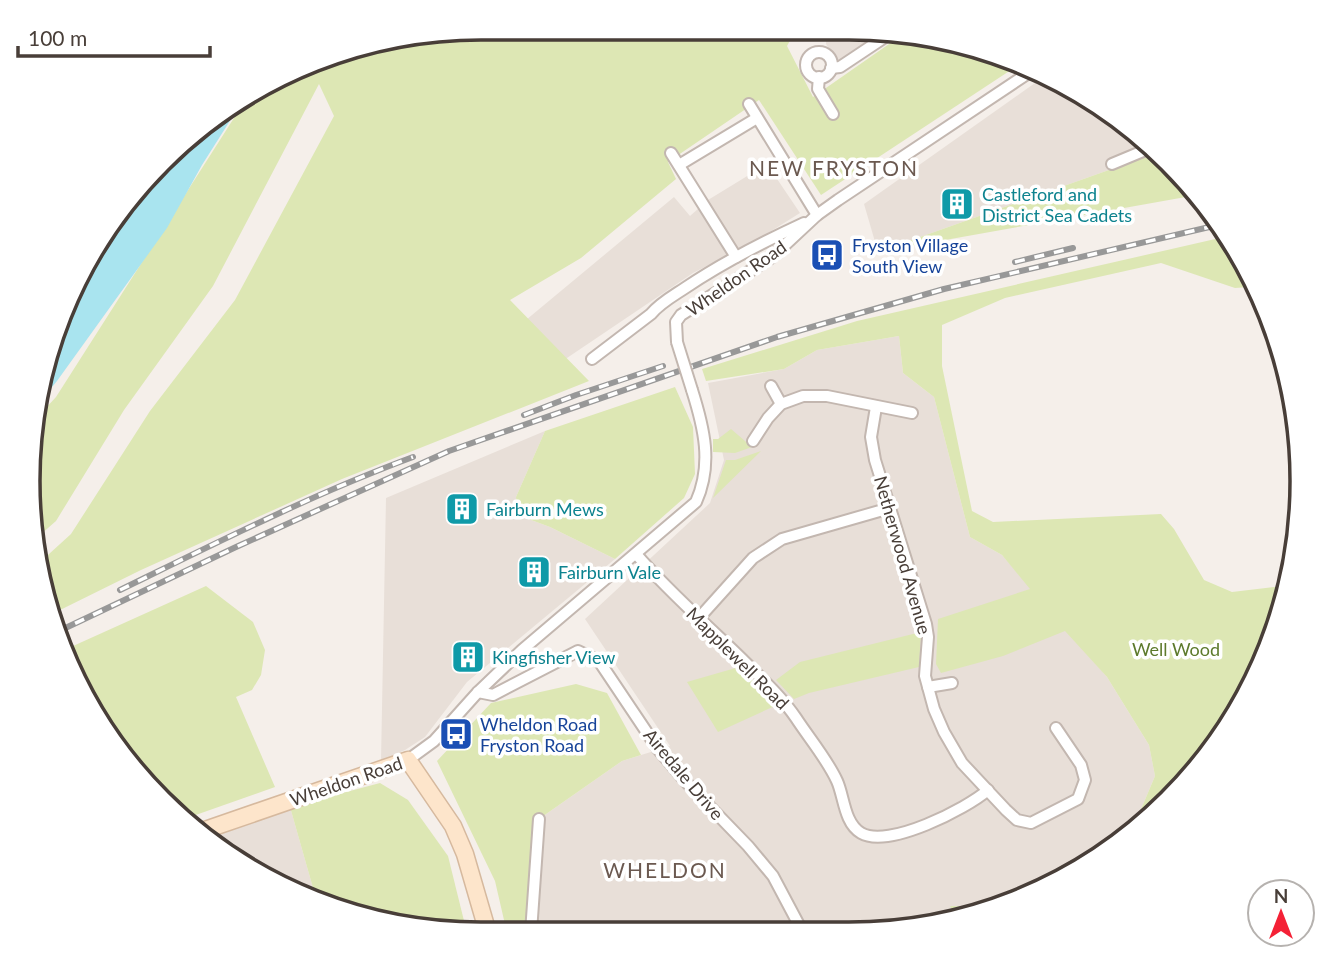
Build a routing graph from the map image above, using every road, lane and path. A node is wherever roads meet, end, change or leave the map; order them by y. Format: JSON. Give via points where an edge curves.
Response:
{"nodes":[{"id":1,"x":879,"y":41,"type":"edge"},
{"id":2,"x":831,"y":68,"type":"junction"},
{"id":3,"x":1023,"y":76,"type":"edge"},
{"id":4,"x":818,"y":77,"type":"junction"},
{"id":5,"x":749,"y":104,"type":"dead end"},
{"id":6,"x":833,"y":114,"type":"dead end"},
{"id":7,"x":757,"y":118,"type":"junction"},
{"id":8,"x":1142,"y":151,"type":"edge"},
{"id":9,"x":671,"y":153,"type":"dead end"},
{"id":10,"x":1112,"y":163,"type":"dead end"},
{"id":11,"x":679,"y":165,"type":"junction"},
{"id":12,"x":815,"y":217,"type":"junction"},
{"id":13,"x":736,"y":257,"type":"junction"},
{"id":14,"x":592,"y":359,"type":"dead end"},
{"id":15,"x":771,"y":386,"type":"dead end"},
{"id":16,"x":781,"y":404,"type":"junction"},
{"id":17,"x":876,"y":407,"type":"junction"},
{"id":18,"x":912,"y":413,"type":"dead end"},
{"id":19,"x":753,"y":441,"type":"dead end"},
{"id":20,"x":890,"y":508,"type":"junction"},
{"id":21,"x":636,"y":554,"type":"junction"},
{"id":22,"x":699,"y":618,"type":"junction"},
{"id":23,"x":952,"y":683,"type":"dead end"},
{"id":24,"x":928,"y":687,"type":"junction"},
{"id":25,"x":478,"y":692,"type":"junction"},
{"id":26,"x":1056,"y":728,"type":"dead end"},
{"id":27,"x":408,"y":760,"type":"junction"},
{"id":28,"x":988,"y":790,"type":"junction"},
{"id":29,"x":539,"y":818,"type":"dead end"},
{"id":30,"x":210,"y":828,"type":"edge"},
{"id":31,"x":485,"y":922,"type":"edge"},
{"id":32,"x":532,"y":922,"type":"edge"},
{"id":33,"x":797,"y":922,"type":"edge"}],
"edges":[{"from":1,"to":2,"type":"street","via":[[840,67]]},
{"from":2,"to":4,"type":"street"},
{"from":2,"to":4,"type":"street","via":[[826,54],[811,55],[807,67]]},
{"from":3,"to":12,"type":"street","name":"Wheldon Road"},
{"from":4,"to":6,"type":"street","via":[[818,89]]},
{"from":5,"to":7,"type":"street"},
{"from":7,"to":11,"type":"street"},
{"from":7,"to":12,"type":"street"},
{"from":8,"to":10,"type":"street"},
{"from":9,"to":11,"type":"street"},
{"from":11,"to":13,"type":"street"},
{"from":12,"to":13,"type":"street"},
{"from":12,"to":21,"type":"street","name":"Wheldon Road","bridge":true,"via":[[772,257],[676,322],[677,342],[703,426],[706,470],[696,502]]},
{"from":13,"to":14,"type":"street","via":[[658,306]]},
{"from":15,"to":16,"type":"street"},
{"from":16,"to":17,"type":"street","via":[[827,396]]},
{"from":16,"to":19,"type":"street"},
{"from":17,"to":18,"type":"street"},
{"from":17,"to":20,"type":"street","name":"Netherwood Avenue","via":[[871,437]]},
{"from":20,"to":22,"type":"street","via":[[782,539],[752,558]]},
{"from":20,"to":24,"type":"street","name":"Netherwood Avenue","via":[[929,637]]},
{"from":21,"to":22,"type":"street","name":"Mapplewell Road"},
{"from":21,"to":25,"type":"street","name":"Wheldon Road"},
{"from":22,"to":28,"type":"street","name":"Mapplewell Road","via":[[790,709],[837,780],[851,823],[859,832],[889,836],[950,816]]},
{"from":23,"to":24,"type":"street"},
{"from":24,"to":28,"type":"street","name":"Netherwood Avenue","via":[[934,709],[962,763]]},
{"from":25,"to":27,"type":"street","name":"Wheldon Road","via":[[434,741]]},
{"from":25,"to":33,"type":"street","name":"Airedale Drive","via":[[494,695],[578,651],[599,661],[658,749],[773,876]]},
{"from":26,"to":28,"type":"street","name":"Netherwood Avenue","via":[[1081,765],[1085,780],[1078,799],[1031,823],[1017,820]]},
{"from":27,"to":30,"type":"street","name":"Wheldon Road"},
{"from":27,"to":31,"type":"street","via":[[457,836]]},
{"from":29,"to":32,"type":"street"}]}
